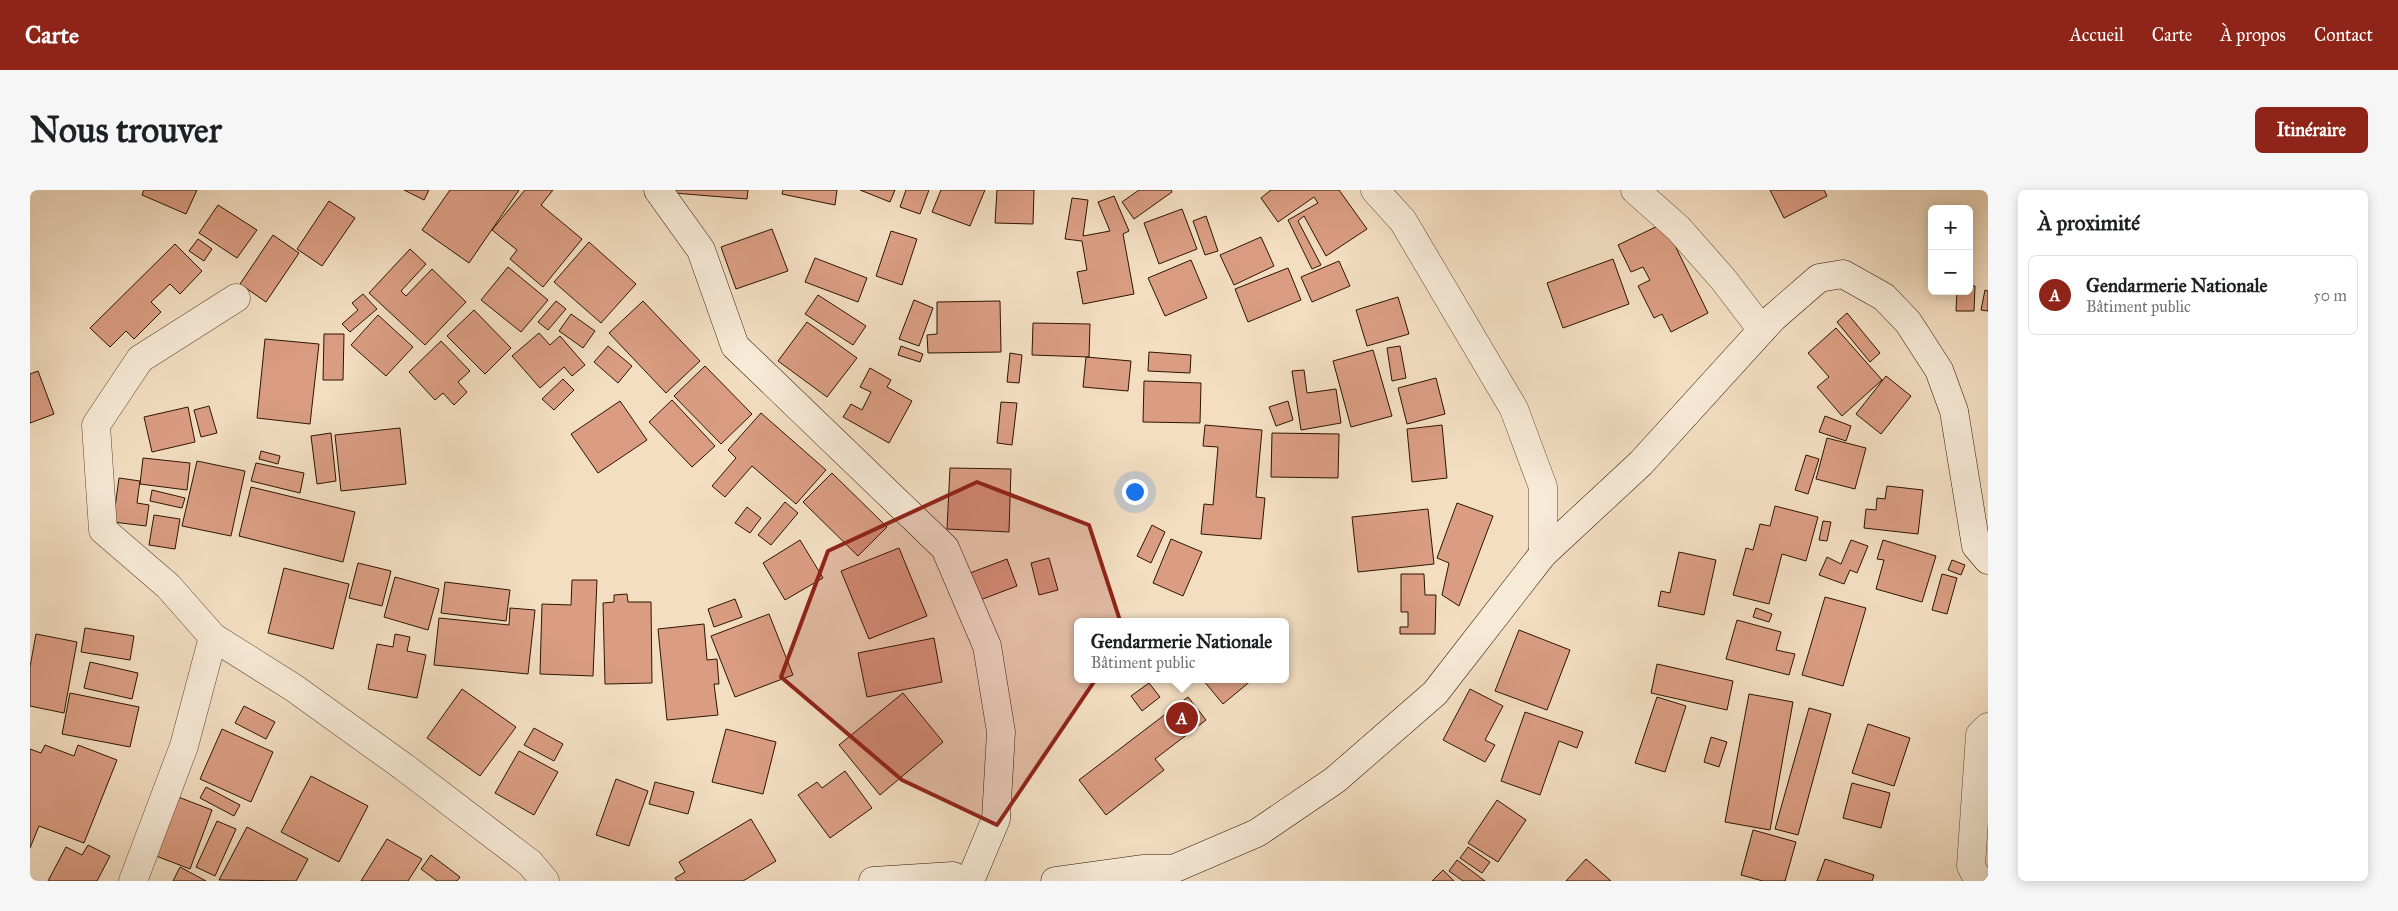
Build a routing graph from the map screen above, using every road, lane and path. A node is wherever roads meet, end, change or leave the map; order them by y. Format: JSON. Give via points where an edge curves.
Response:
{"nodes":[{"id":1,"x":658,"y":190,"type":"edge"},
{"id":2,"x":1375,"y":190,"type":"edge"},
{"id":3,"x":1636,"y":190,"type":"edge"},
{"id":4,"x":236,"y":298,"type":"dead end"},
{"id":5,"x":1762,"y":330,"type":"junction"},
{"id":6,"x":1543,"y":554,"type":"junction"},
{"id":7,"x":1988,"y":560,"type":"edge"},
{"id":8,"x":213,"y":637,"type":"junction"},
{"id":9,"x":1988,"y":727,"type":"edge"},
{"id":10,"x":1175,"y":875,"type":"edge"},
{"id":11,"x":133,"y":881,"type":"edge"},
{"id":12,"x":545,"y":881,"type":"edge"},
{"id":13,"x":873,"y":881,"type":"edge"},
{"id":14,"x":956,"y":881,"type":"edge"},
{"id":15,"x":970,"y":881,"type":"edge"},
{"id":16,"x":1056,"y":881,"type":"edge"},
{"id":17,"x":1980,"y":881,"type":"edge"}],
"edges":[{"from":1,"to":15,"type":"street","via":[[701,250],[735,346],[944,548],[986,646],[1001,732],[996,819]]},
{"from":2,"to":6,"type":"street","via":[[1404,220],[1514,409],[1543,487]]},
{"from":3,"to":5,"type":"street","via":[[1678,228]]},
{"from":4,"to":8,"type":"street","via":[[140,359],[96,425],[103,530],[168,586]]},
{"from":5,"to":6,"type":"street","via":[[1640,463]]},
{"from":5,"to":7,"type":"street","via":[[1819,278],[1842,274],[1884,297],[1908,322],[1940,370],[1954,411],[1976,546]]},
{"from":6,"to":10,"type":"street","via":[[1435,693],[1335,780],[1257,833]]},
{"from":8,"to":11,"type":"street","via":[[184,746]]},
{"from":8,"to":12,"type":"street","via":[[294,688],[404,767],[530,863]]},
{"from":9,"to":17,"type":"street","via":[[1980,735],[1974,804],[1971,866]]},
{"from":10,"to":16,"type":"street","via":[[1142,869]]},
{"from":13,"to":14,"type":"street","via":[[953,876]]}]}
